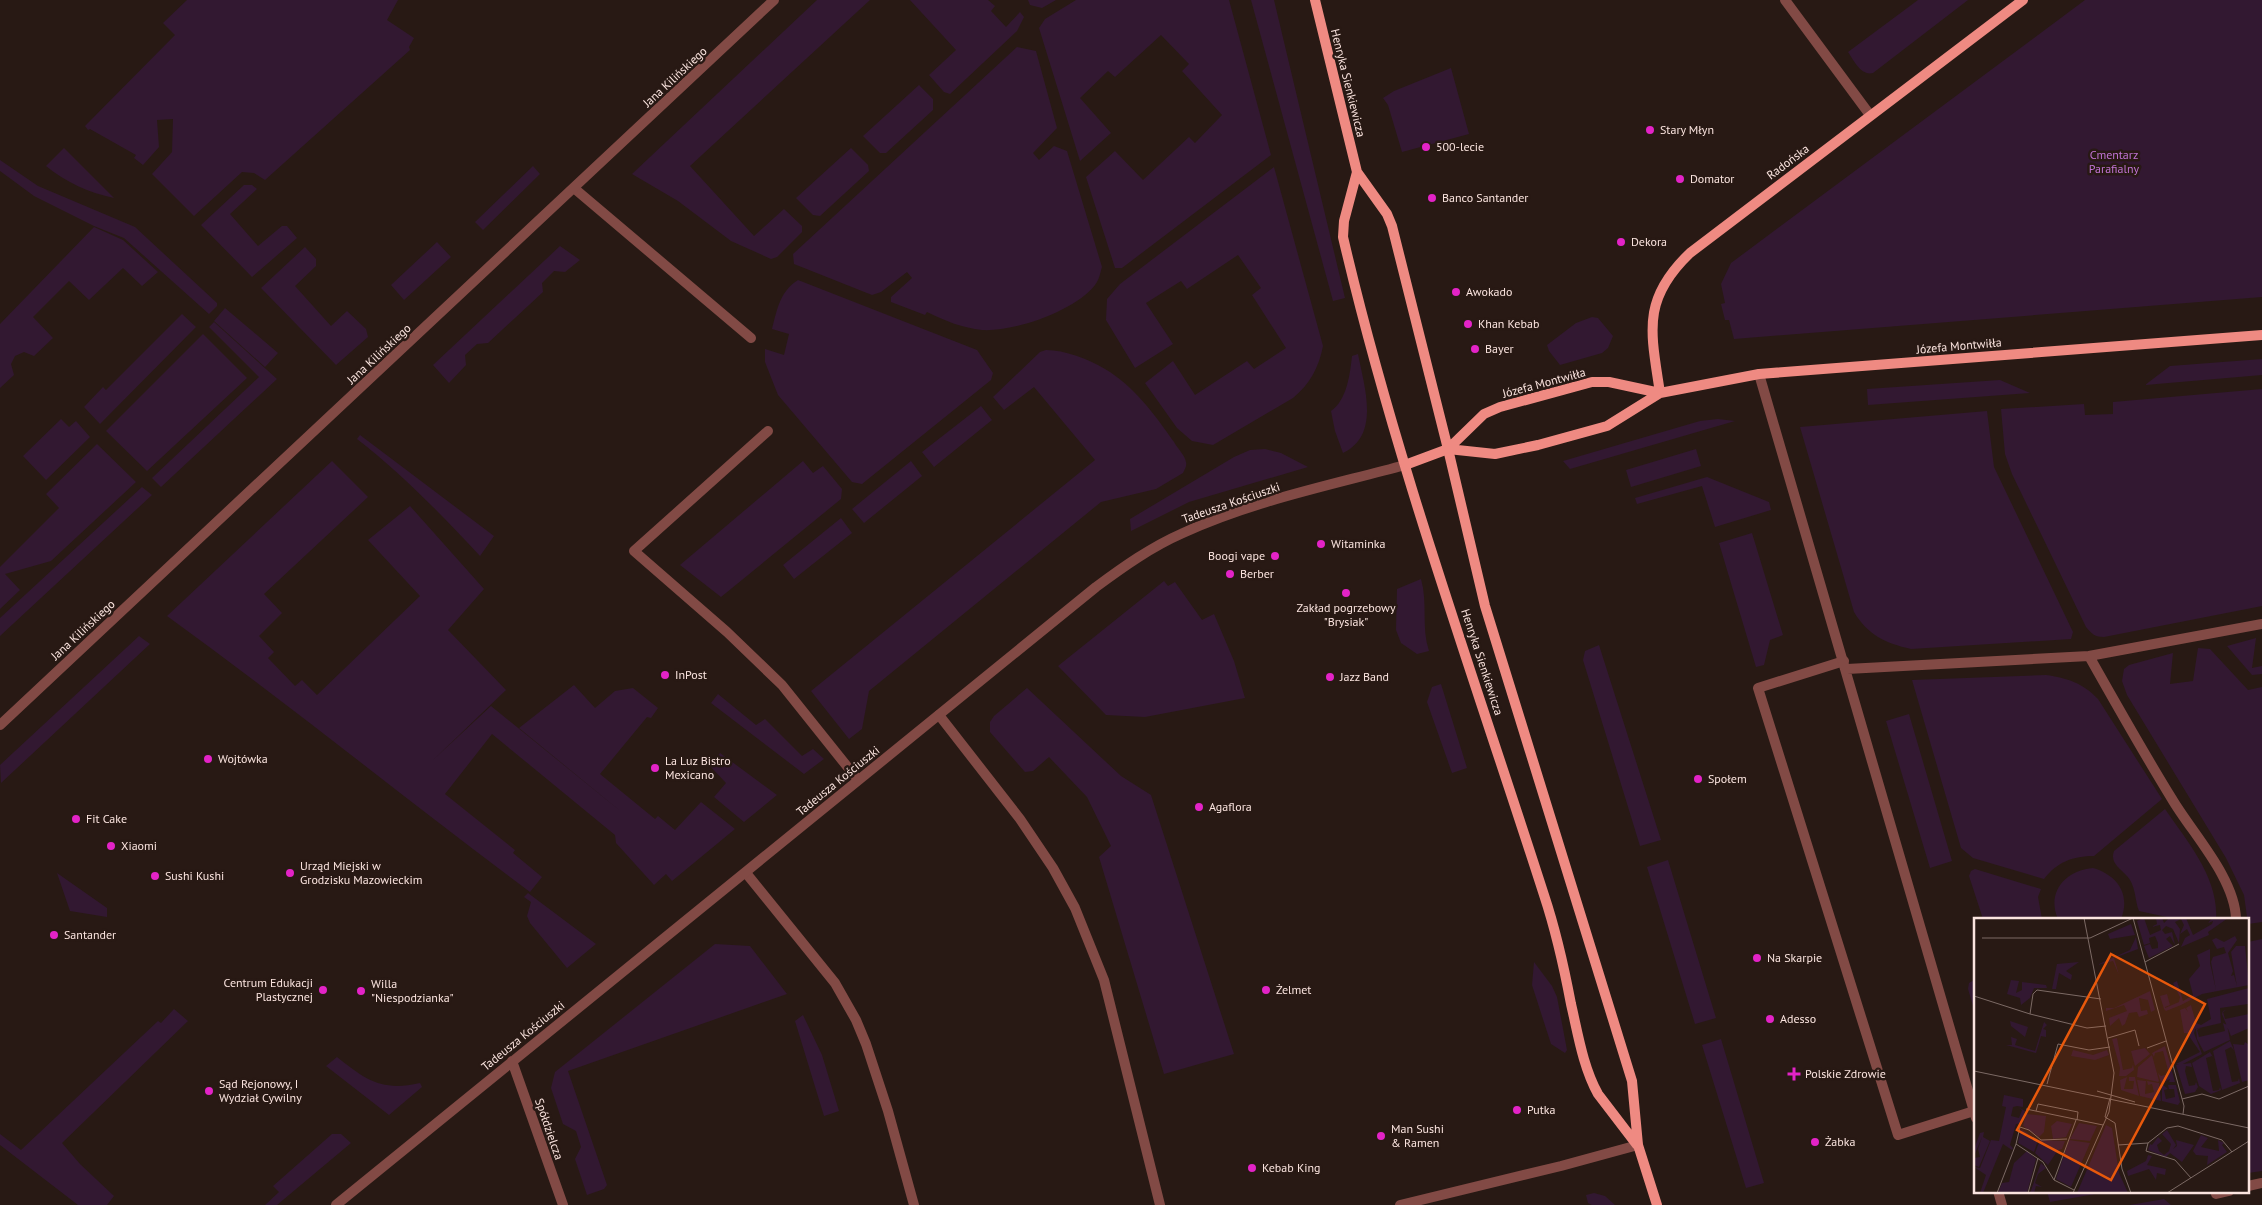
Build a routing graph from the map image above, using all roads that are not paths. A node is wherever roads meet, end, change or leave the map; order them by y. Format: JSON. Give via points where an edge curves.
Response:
{"nodes":[{"id":1,"x":774,"y":0,"type":"edge"},
{"id":2,"x":1315,"y":0,"type":"edge"},
{"id":3,"x":1785,"y":0,"type":"edge"},
{"id":4,"x":2023,"y":0,"type":"edge"},
{"id":5,"x":1870,"y":115,"type":"junction"},
{"id":6,"x":1357,"y":172,"type":"junction"},
{"id":7,"x":575,"y":189,"type":"junction"},
{"id":8,"x":2262,"y":335,"type":"edge"},
{"id":9,"x":751,"y":338,"type":"dead end"},
{"id":10,"x":1759,"y":374,"type":"junction"},
{"id":11,"x":1660,"y":393,"type":"junction"},
{"id":12,"x":768,"y":431,"type":"dead end"},
{"id":13,"x":1448,"y":449,"type":"junction"},
{"id":14,"x":1405,"y":465,"type":"junction"},
{"id":15,"x":2262,"y":624,"type":"edge"},
{"id":16,"x":2090,"y":656,"type":"junction"},
{"id":17,"x":1846,"y":665,"type":"junction"},
{"id":18,"x":938,"y":715,"type":"junction"},
{"id":19,"x":0,"y":725,"type":"edge"},
{"id":20,"x":858,"y":780,"type":"junction"},
{"id":21,"x":746,"y":873,"type":"junction"},
{"id":22,"x":2236,"y":918,"type":"edge"},
{"id":23,"x":512,"y":1061,"type":"junction"},
{"id":24,"x":1974,"y":1112,"type":"edge"},
{"id":25,"x":1974,"y":1115,"type":"edge"},
{"id":26,"x":1638,"y":1145,"type":"junction"},
{"id":27,"x":1998,"y":1192,"type":"edge"},
{"id":28,"x":336,"y":1205,"type":"edge"},
{"id":29,"x":563,"y":1205,"type":"edge"},
{"id":30,"x":914,"y":1205,"type":"edge"},
{"id":31,"x":1160,"y":1205,"type":"edge"},
{"id":32,"x":1400,"y":1205,"type":"edge"},
{"id":33,"x":1658,"y":1205,"type":"edge"},
{"id":34,"x":2002,"y":1205,"type":"edge"}],
"edges":[{"from":1,"to":7,"type":"street","name":"Jana Kilińskiego"},
{"from":2,"to":6,"type":"main road","name":"Henryka Sienkiewicza"},
{"from":3,"to":5,"type":"street"},
{"from":4,"to":5,"type":"main road","name":"Radońska"},
{"from":5,"to":11,"type":"main road","name":"Radońska","via":[[1690,253],[1666,278],[1653,315],[1652,343]]},
{"from":6,"to":13,"type":"main road","name":"Henryka Sienkiewicza","via":[[1392,226]]},
{"from":6,"to":14,"type":"main road","name":"Henryka Sienkiewicza","via":[[1343,237],[1374,361]]},
{"from":7,"to":9,"type":"street"},
{"from":7,"to":19,"type":"street","name":"Jana Kilińskiego"},
{"from":8,"to":10,"type":"main road","name":"Józefa Montwiłła"},
{"from":10,"to":11,"type":"main road","name":"Józefa Montwiłła"},
{"from":10,"to":17,"type":"street"},
{"from":11,"to":13,"type":"main road","name":"Józefa Montwiłła","via":[[1607,426],[1530,447],[1495,454]]},
{"from":11,"to":13,"type":"main road","name":"Józefa Montwiłła","via":[[1609,382],[1592,382],[1484,414]]},
{"from":12,"to":20,"type":"street","via":[[634,551],[782,685]]},
{"from":13,"to":14,"type":"main road","name":"Józefa Montwiłła"},
{"from":13,"to":26,"type":"main road","name":"Henryka Sienkiewicza","via":[[1493,635],[1632,1080]]},
{"from":14,"to":18,"type":"street","name":"Tadeusza Kościuszki","via":[[1240,511],[1181,533],[1096,587]]},
{"from":14,"to":26,"type":"main road","name":"Henryka Sienkiewicza","via":[[1556,931],[1579,1038],[1593,1085]]},
{"from":15,"to":16,"type":"street"},
{"from":16,"to":17,"type":"street"},
{"from":16,"to":22,"type":"street","via":[[2124,719],[2222,875],[2230,890]]},
{"from":17,"to":24,"type":"street"},
{"from":17,"to":25,"type":"street","via":[[1758,688],[1898,1135]]},
{"from":18,"to":20,"type":"street","name":"Tadeusza Kościuszki"},
{"from":18,"to":31,"type":"street","via":[[1020,819],[1075,908],[1104,980]]},
{"from":20,"to":21,"type":"street","name":"Tadeusza Kościuszki"},
{"from":21,"to":23,"type":"street","name":"Tadeusza Kościuszki"},
{"from":21,"to":30,"type":"street","via":[[835,983],[856,1020],[888,1111]]},
{"from":23,"to":28,"type":"street","name":"Tadeusza Kościuszki"},
{"from":23,"to":29,"type":"street","name":"Spółdzielcza"},
{"from":26,"to":32,"type":"street"},
{"from":26,"to":33,"type":"main road","name":"Henryka Sienkiewicza"},
{"from":27,"to":34,"type":"street"}]}
